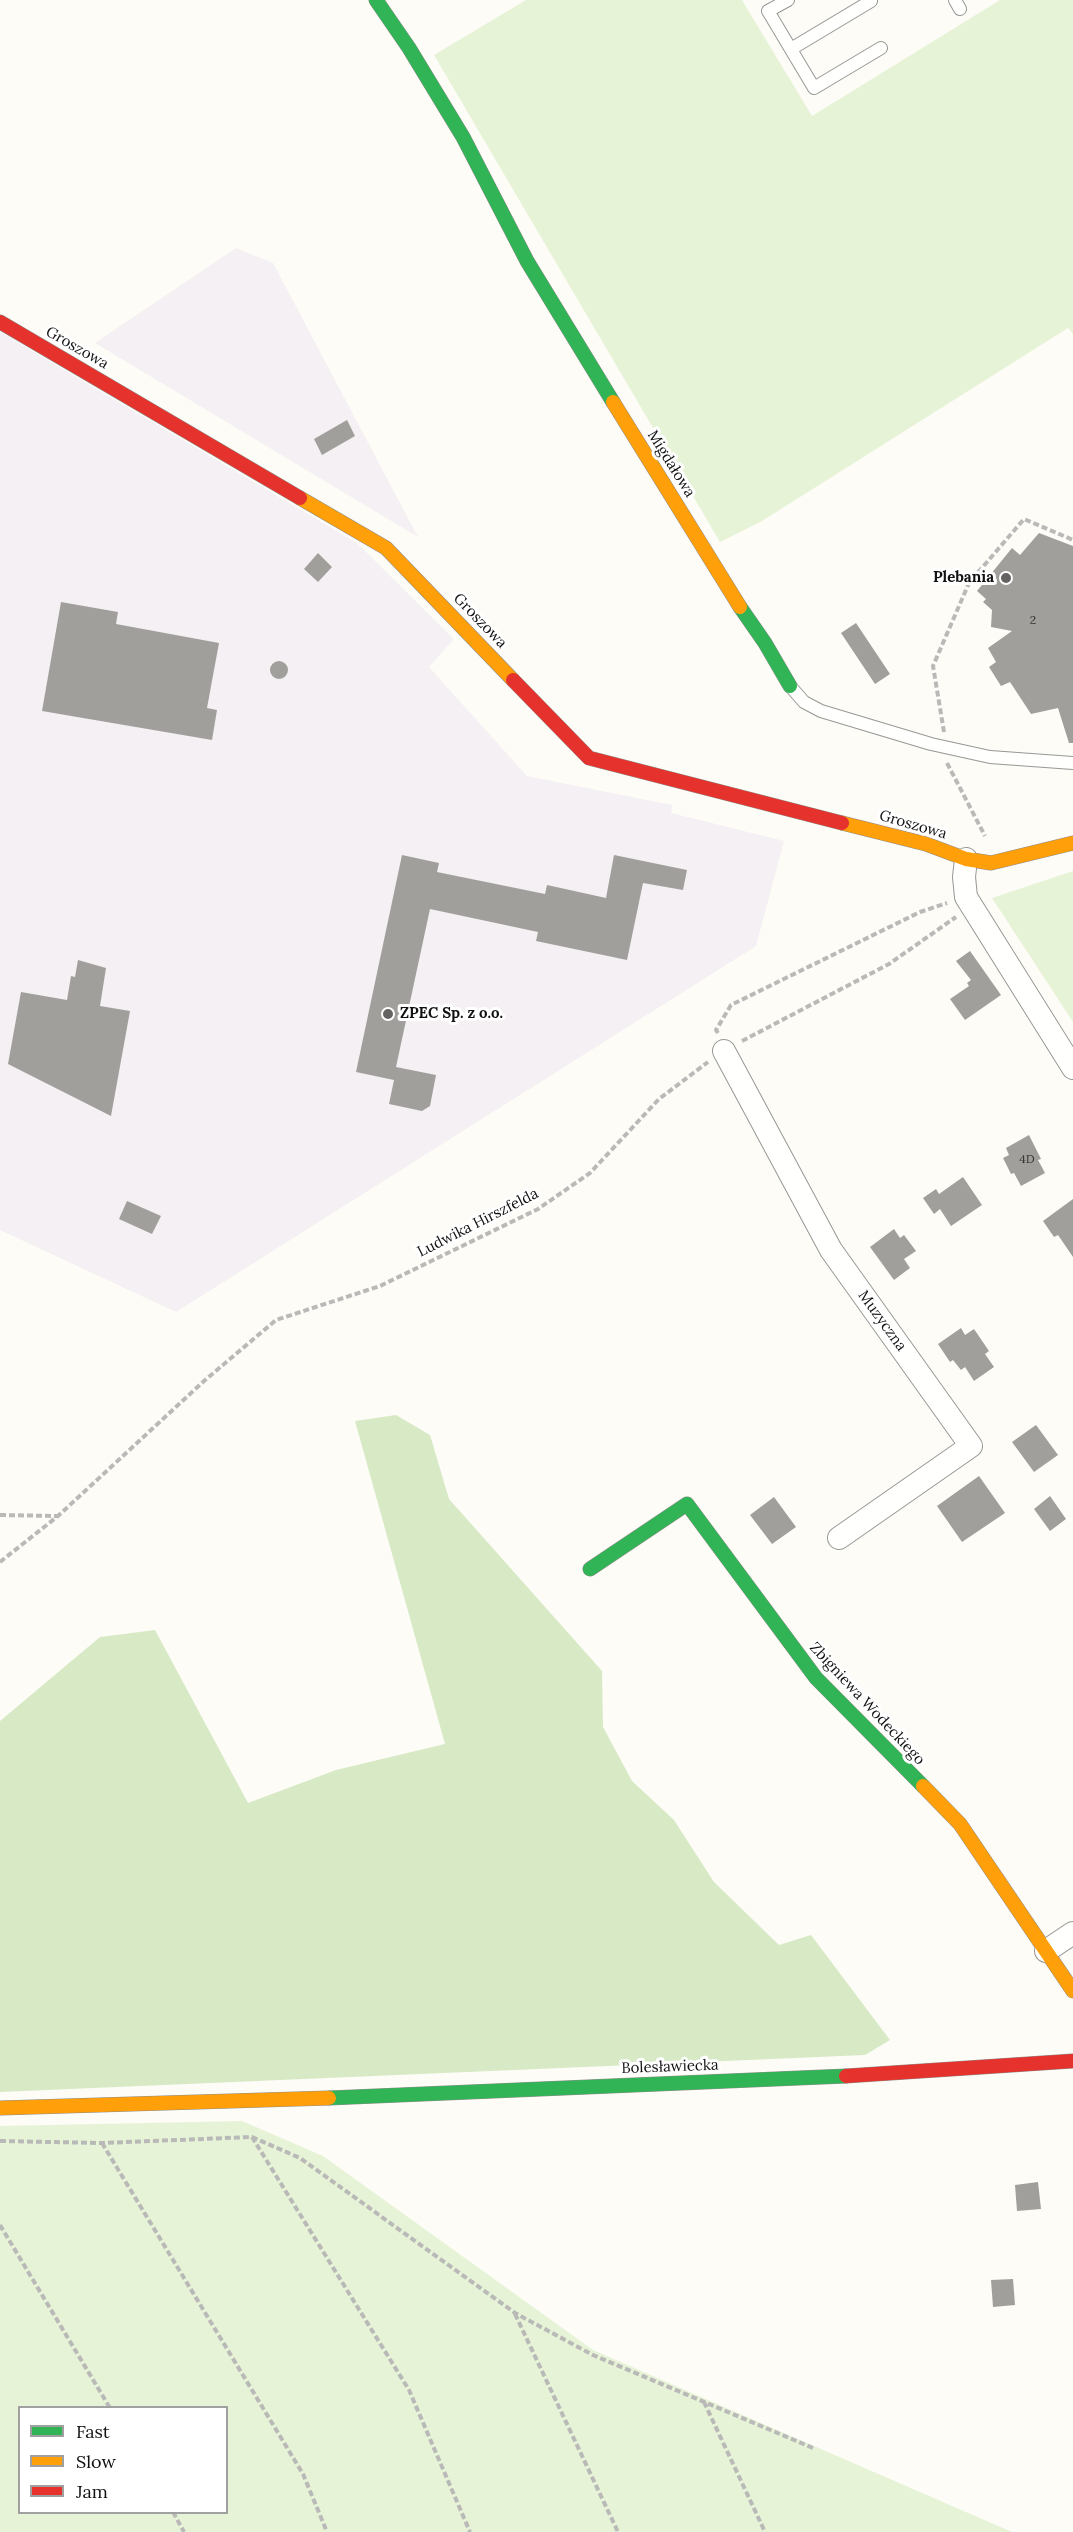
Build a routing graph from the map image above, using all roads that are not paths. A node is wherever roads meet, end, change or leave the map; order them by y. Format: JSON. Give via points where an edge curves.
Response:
{"nodes":[{"id":1,"x":376,"y":0,"type":"edge"},
{"id":2,"x":788,"y":0,"type":"edge"},
{"id":3,"x":871,"y":1,"type":"edge"},
{"id":4,"x":881,"y":48,"type":"dead end"},
{"id":5,"x":791,"y":49,"type":"junction"},
{"id":6,"x":0,"y":322,"type":"edge"},
{"id":7,"x":790,"y":686,"type":"joint"},
{"id":8,"x":1073,"y":763,"type":"edge"},
{"id":9,"x":1073,"y":843,"type":"edge"},
{"id":10,"x":966,"y":859,"type":"junction"},
{"id":11,"x":724,"y":1051,"type":"road end"},
{"id":12,"x":1073,"y":1068,"type":"edge"},
{"id":13,"x":839,"y":1538,"type":"dead end"},
{"id":14,"x":590,"y":1569,"type":"dead end"},
{"id":15,"x":1073,"y":1933,"type":"edge"},
{"id":16,"x":1046,"y":1951,"type":"junction"},
{"id":17,"x":1073,"y":1991,"type":"edge"},
{"id":18,"x":1073,"y":2061,"type":"edge"},
{"id":19,"x":0,"y":2108,"type":"edge"}],
"edges":[{"from":1,"to":7,"type":"street","name":"Migdałowa","via":[[463,137],[526,261]]},
{"from":2,"to":5,"type":"lane","via":[[768,11]]},
{"from":3,"to":5,"type":"lane"},
{"from":4,"to":5,"type":"lane","via":[[814,88]]},
{"from":6,"to":10,"type":"street","name":"Groszowa","via":[[386,548],[589,758],[926,844]]},
{"from":7,"to":8,"type":"lane","name":"Migdałowa","via":[[804,702],[821,711],[943,746],[990,757]]},
{"from":9,"to":10,"type":"street","name":"Groszowa","via":[[991,862]]},
{"from":10,"to":12,"type":"street","via":[[964,877],[969,901]]},
{"from":11,"to":13,"type":"street","name":"Muzyczna","via":[[831,1250],[971,1446]]},
{"from":14,"to":16,"type":"street","name":"Zbigniewa Wodeckiego","via":[[687,1504],[816,1678],[960,1824]]},
{"from":15,"to":16,"type":"street"},
{"from":16,"to":17,"type":"street","name":"Zbigniewa Wodeckiego"},
{"from":18,"to":19,"type":"street","name":"Bolesławiecka","via":[[798,2079]]}]}
